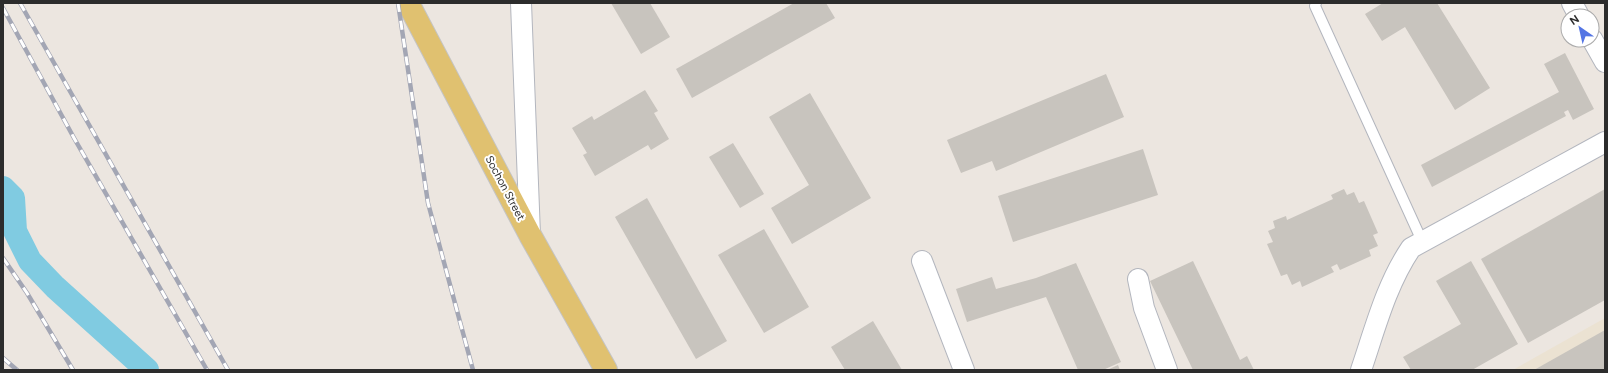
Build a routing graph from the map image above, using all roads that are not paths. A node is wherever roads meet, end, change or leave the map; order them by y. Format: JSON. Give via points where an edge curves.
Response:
{"nodes":[{"id":1,"x":408,"y":3,"type":"edge"},
{"id":2,"x":521,"y":3,"type":"edge"},
{"id":3,"x":1316,"y":3,"type":"edge"},
{"id":4,"x":1597,"y":48,"type":"edge"},
{"id":5,"x":1605,"y":62,"type":"edge"},
{"id":6,"x":1605,"y":142,"type":"edge"},
{"id":7,"x":530,"y":234,"type":"junction"},
{"id":8,"x":1422,"y":241,"type":"junction"},
{"id":9,"x":922,"y":261,"type":"dead end"},
{"id":10,"x":1138,"y":279,"type":"dead end"},
{"id":11,"x":606,"y":370,"type":"edge"},
{"id":12,"x":964,"y":370,"type":"edge"},
{"id":13,"x":1167,"y":370,"type":"edge"},
{"id":14,"x":1361,"y":370,"type":"edge"}],
"edges":[{"from":1,"to":7,"type":"main road","name":"Sochon Street"},
{"from":2,"to":7,"type":"street"},
{"from":3,"to":8,"type":"lane","via":[[1315,6]]},
{"from":4,"to":5,"type":"street"},
{"from":6,"to":8,"type":"street"},
{"from":7,"to":11,"type":"main road","name":"Sochon Street"},
{"from":8,"to":14,"type":"street","via":[[1411,248],[1399,265]]},
{"from":9,"to":12,"type":"street"},
{"from":10,"to":13,"type":"street","via":[[1144,308]]}]}
